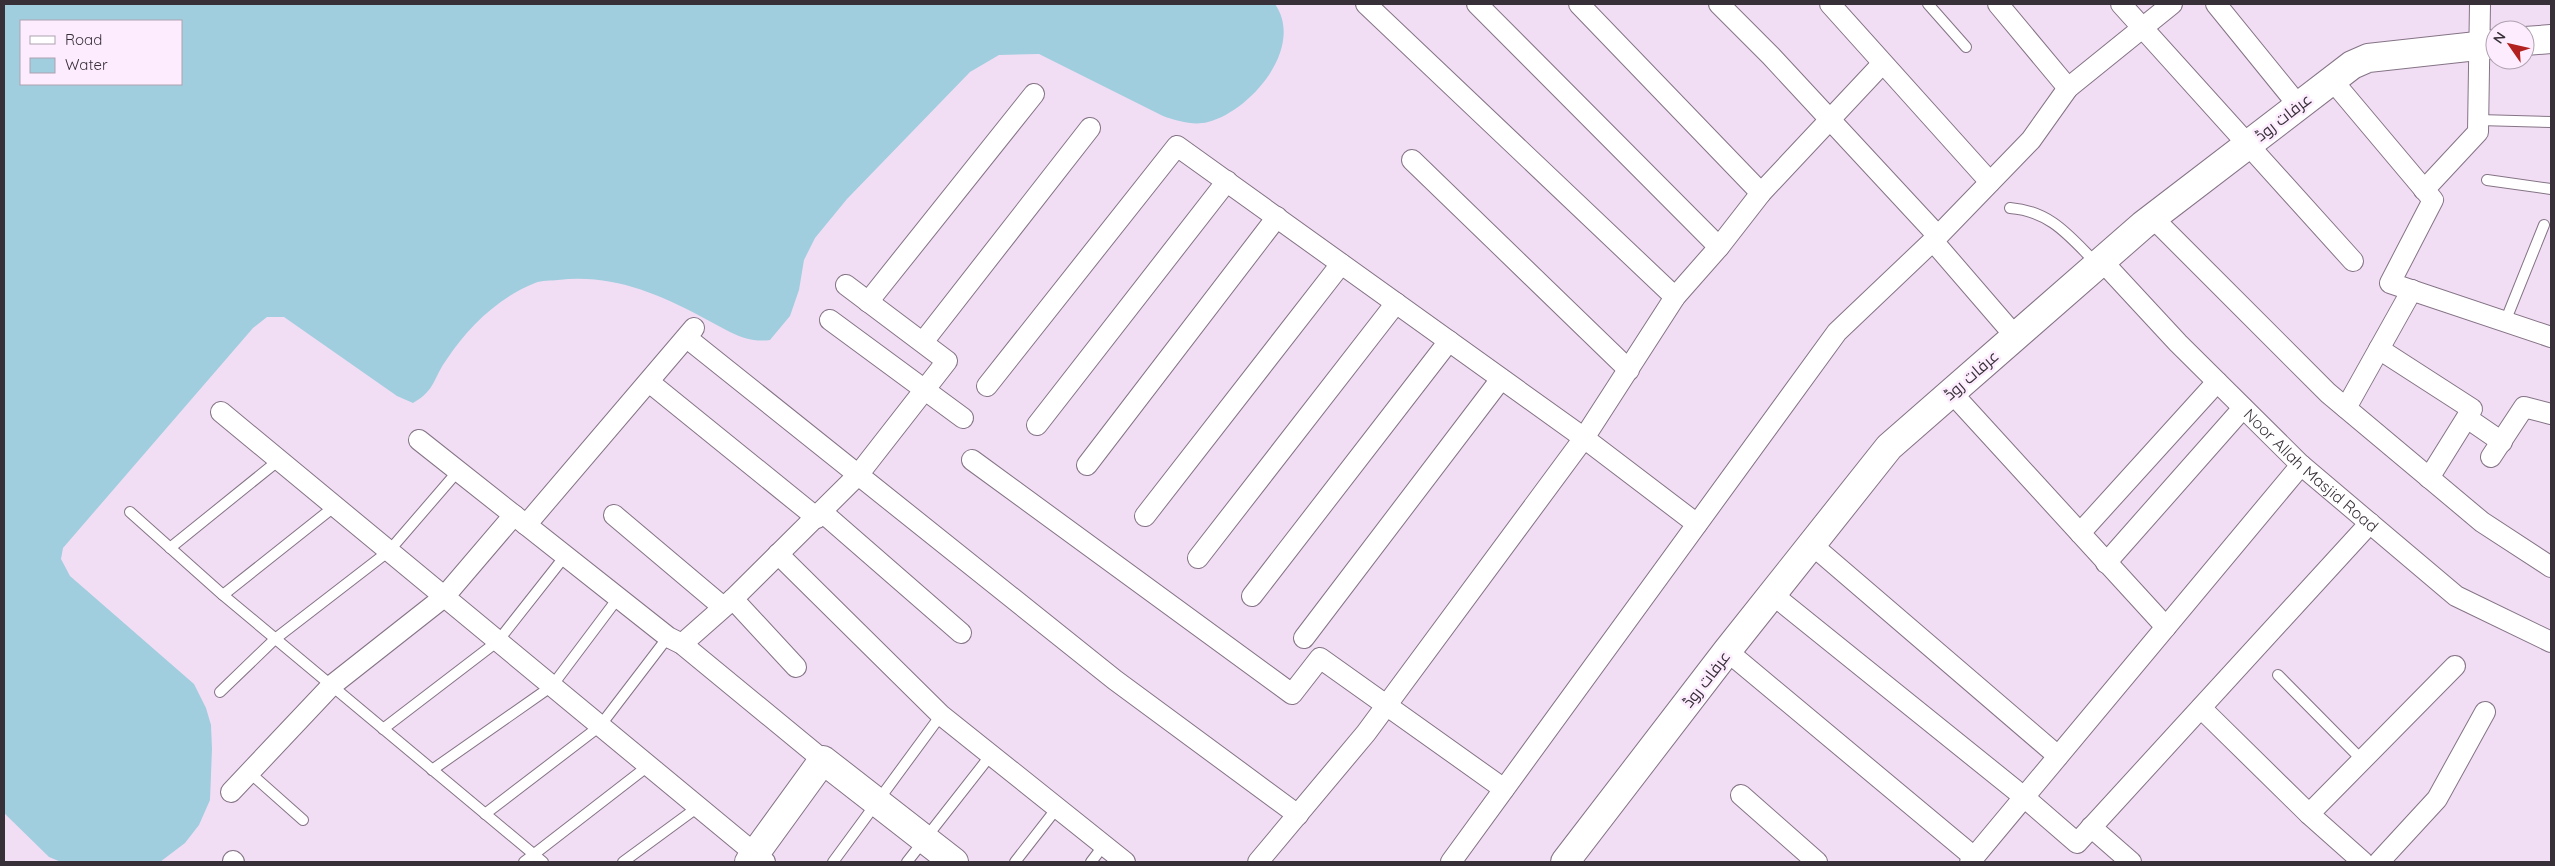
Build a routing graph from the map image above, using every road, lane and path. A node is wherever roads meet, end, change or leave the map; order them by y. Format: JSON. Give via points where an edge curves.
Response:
{"nodes":[{"id":1,"x":1366,"y":4,"type":"edge"},
{"id":2,"x":1477,"y":4,"type":"edge"},
{"id":3,"x":1579,"y":4,"type":"edge"},
{"id":4,"x":1719,"y":4,"type":"edge"},
{"id":5,"x":1830,"y":4,"type":"edge"},
{"id":6,"x":1928,"y":4,"type":"edge"},
{"id":7,"x":1998,"y":4,"type":"edge"},
{"id":8,"x":2121,"y":4,"type":"edge"},
{"id":9,"x":2172,"y":4,"type":"edge"},
{"id":10,"x":2216,"y":4,"type":"edge"},
{"id":11,"x":2480,"y":4,"type":"edge"},
{"id":12,"x":2141,"y":29,"type":"junction"},
{"id":13,"x":2485,"y":29,"type":"edge"},
{"id":14,"x":2551,"y":39,"type":"edge"},
{"id":15,"x":2535,"y":40,"type":"edge"},
{"id":16,"x":2485,"y":44,"type":"edge"},
{"id":17,"x":1966,"y":47,"type":"dead end"},
{"id":18,"x":1882,"y":64,"type":"junction"},
{"id":19,"x":2485,"y":69,"type":"edge"},
{"id":20,"x":2332,"y":80,"type":"junction"},
{"id":21,"x":2068,"y":88,"type":"junction"},
{"id":22,"x":1034,"y":94,"type":"dead end"},
{"id":23,"x":2298,"y":106,"type":"junction"},
{"id":24,"x":2479,"y":120,"type":"junction"},
{"id":25,"x":1830,"y":121,"type":"junction"},
{"id":26,"x":2551,"y":122,"type":"edge"},
{"id":27,"x":1090,"y":128,"type":"dead end"},
{"id":28,"x":2248,"y":144,"type":"junction"},
{"id":29,"x":1412,"y":160,"type":"dead end"},
{"id":30,"x":2487,"y":180,"type":"dead end"},
{"id":31,"x":1227,"y":182,"type":"junction"},
{"id":32,"x":1990,"y":182,"type":"junction"},
{"id":33,"x":2551,"y":189,"type":"edge"},
{"id":34,"x":2424,"y":190,"type":"junction"},
{"id":35,"x":1761,"y":193,"type":"junction"},
{"id":36,"x":2010,"y":208,"type":"dead end"},
{"id":37,"x":1277,"y":217,"type":"junction"},
{"id":38,"x":2152,"y":218,"type":"junction"},
{"id":39,"x":2544,"y":225,"type":"dead end"},
{"id":40,"x":1935,"y":239,"type":"junction"},
{"id":41,"x":1719,"y":247,"type":"junction"},
{"id":42,"x":2353,"y":261,"type":"dead end"},
{"id":43,"x":2100,"y":263,"type":"junction"},
{"id":44,"x":1341,"y":264,"type":"junction"},
{"id":45,"x":846,"y":285,"type":"dead end"},
{"id":46,"x":2412,"y":290,"type":"junction"},
{"id":47,"x":1675,"y":297,"type":"junction"},
{"id":48,"x":868,"y":302,"type":"junction"},
{"id":49,"x":1396,"y":303,"type":"junction"},
{"id":50,"x":830,"y":320,"type":"dead end"},
{"id":51,"x":2505,"y":322,"type":"junction"},
{"id":52,"x":2015,"y":336,"type":"junction"},
{"id":53,"x":2551,"y":337,"type":"edge"},
{"id":54,"x":1449,"y":341,"type":"junction"},
{"id":55,"x":923,"y":342,"type":"junction"},
{"id":56,"x":2379,"y":349,"type":"junction"},
{"id":57,"x":1629,"y":370,"type":"junction"},
{"id":58,"x":1502,"y":379,"type":"junction"},
{"id":59,"x":648,"y":382,"type":"junction"},
{"id":60,"x":2217,"y":382,"type":"junction"},
{"id":61,"x":986,"y":386,"type":"dead end"},
{"id":62,"x":924,"y":390,"type":"junction"},
{"id":63,"x":1951,"y":392,"type":"junction"},
{"id":64,"x":2243,"y":408,"type":"junction"},
{"id":65,"x":2346,"y":408,"type":"junction"},
{"id":66,"x":221,"y":412,"type":"dead end"},
{"id":67,"x":2551,"y":414,"type":"edge"},
{"id":68,"x":962,"y":418,"type":"dead end"},
{"id":69,"x":2467,"y":418,"type":"junction"},
{"id":70,"x":1037,"y":425,"type":"dead end"},
{"id":71,"x":1584,"y":438,"type":"junction"},
{"id":72,"x":419,"y":440,"type":"dead end"},
{"id":73,"x":279,"y":460,"type":"junction"},
{"id":74,"x":972,"y":460,"type":"dead end"},
{"id":75,"x":1087,"y":465,"type":"dead end"},
{"id":76,"x":2301,"y":465,"type":"junction"},
{"id":77,"x":458,"y":471,"type":"junction"},
{"id":78,"x":858,"y":475,"type":"junction"},
{"id":79,"x":2429,"y":478,"type":"junction"},
{"id":80,"x":335,"y":506,"type":"junction"},
{"id":81,"x":130,"y":512,"type":"dead end"},
{"id":82,"x":614,"y":515,"type":"dead end"},
{"id":83,"x":820,"y":515,"type":"junction"},
{"id":84,"x":1145,"y":516,"type":"dead end"},
{"id":85,"x":520,"y":520,"type":"junction"},
{"id":86,"x":2370,"y":523,"type":"junction"},
{"id":87,"x":1698,"y":524,"type":"junction"},
{"id":88,"x":2080,"y":533,"type":"junction"},
{"id":89,"x":1811,"y":544,"type":"junction"},
{"id":90,"x":170,"y":548,"type":"junction"},
{"id":91,"x":388,"y":551,"type":"junction"},
{"id":92,"x":778,"y":554,"type":"junction"},
{"id":93,"x":566,"y":556,"type":"junction"},
{"id":94,"x":1198,"y":558,"type":"dead end"},
{"id":95,"x":2106,"y":562,"type":"junction"},
{"id":96,"x":2551,"y":567,"type":"edge"},
{"id":97,"x":1772,"y":594,"type":"junction"},
{"id":98,"x":223,"y":595,"type":"junction"},
{"id":99,"x":1252,"y":596,"type":"dead end"},
{"id":100,"x":444,"y":597,"type":"junction"},
{"id":101,"x":618,"y":598,"type":"junction"},
{"id":102,"x":728,"y":603,"type":"junction"},
{"id":103,"x":2166,"y":627,"type":"junction"},
{"id":104,"x":961,"y":633,"type":"dead end"},
{"id":105,"x":1304,"y":638,"type":"dead end"},
{"id":106,"x":275,"y":639,"type":"junction"},
{"id":107,"x":675,"y":640,"type":"junction"},
{"id":108,"x":498,"y":641,"type":"junction"},
{"id":109,"x":2551,"y":642,"type":"edge"},
{"id":110,"x":1727,"y":651,"type":"junction"},
{"id":111,"x":2455,"y":666,"type":"dead end"},
{"id":112,"x":796,"y":667,"type":"dead end"},
{"id":113,"x":2278,"y":676,"type":"dead end"},
{"id":114,"x":331,"y":686,"type":"junction"},
{"id":115,"x":552,"y":686,"type":"junction"},
{"id":116,"x":220,"y":692,"type":"dead end"},
{"id":117,"x":1386,"y":707,"type":"junction"},
{"id":118,"x":2201,"y":708,"type":"junction"},
{"id":119,"x":2485,"y":712,"type":"dead end"},
{"id":120,"x":941,"y":715,"type":"junction"},
{"id":121,"x":600,"y":726,"type":"junction"},
{"id":122,"x":383,"y":729,"type":"junction"},
{"id":123,"x":990,"y":756,"type":"junction"},
{"id":124,"x":2058,"y":756,"type":"junction"},
{"id":125,"x":824,"y":760,"type":"junction"},
{"id":126,"x":2362,"y":760,"type":"junction"},
{"id":127,"x":648,"y":766,"type":"junction"},
{"id":128,"x":432,"y":770,"type":"junction"},
{"id":129,"x":250,"y":772,"type":"junction"},
{"id":130,"x":1504,"y":789,"type":"junction"},
{"id":131,"x":231,"y":792,"type":"dead end"},
{"id":132,"x":1741,"y":795,"type":"dead end"},
{"id":133,"x":2024,"y":797,"type":"junction"},
{"id":134,"x":876,"y":801,"type":"junction"},
{"id":135,"x":698,"y":807,"type":"junction"},
{"id":136,"x":1057,"y":808,"type":"junction"},
{"id":137,"x":485,"y":814,"type":"junction"},
{"id":138,"x":2309,"y":814,"type":"junction"},
{"id":139,"x":1298,"y":815,"type":"junction"},
{"id":140,"x":303,"y":820,"type":"dead end"},
{"id":141,"x":2091,"y":827,"type":"junction"},
{"id":142,"x":923,"y":838,"type":"junction"},
{"id":143,"x":1104,"y":845,"type":"junction"},
{"id":144,"x":533,"y":854,"type":"junction"},
{"id":145,"x":756,"y":860,"type":"edge"},
{"id":146,"x":1972,"y":860,"type":"edge"},
{"id":147,"x":2124,"y":860,"type":"edge"},
{"id":148,"x":524,"y":862,"type":"edge"},
{"id":149,"x":543,"y":862,"type":"edge"},
{"id":150,"x":623,"y":862,"type":"edge"},
{"id":151,"x":832,"y":862,"type":"edge"},
{"id":152,"x":907,"y":862,"type":"edge"},
{"id":153,"x":954,"y":862,"type":"edge"},
{"id":154,"x":1015,"y":862,"type":"edge"},
{"id":155,"x":1092,"y":862,"type":"edge"},
{"id":156,"x":1125,"y":862,"type":"edge"},
{"id":157,"x":1258,"y":862,"type":"edge"},
{"id":158,"x":1451,"y":862,"type":"edge"},
{"id":159,"x":1565,"y":862,"type":"edge"},
{"id":160,"x":1817,"y":862,"type":"edge"},
{"id":161,"x":2363,"y":862,"type":"edge"},
{"id":162,"x":2379,"y":862,"type":"edge"}],
"edges":[{"from":1,"to":47,"type":"street"},
{"from":2,"to":41,"type":"street"},
{"from":3,"to":35,"type":"street"},
{"from":4,"to":25,"type":"street"},
{"from":5,"to":18,"type":"street"},
{"from":6,"to":17,"type":"lane"},
{"from":7,"to":21,"type":"street"},
{"from":8,"to":12,"type":"street"},
{"from":9,"to":12,"type":"street"},
{"from":10,"to":23,"type":"street"},
{"from":11,"to":13,"type":"street"},
{"from":12,"to":21,"type":"street"},
{"from":12,"to":28,"type":"street"},
{"from":14,"to":15,"type":"street"},
{"from":16,"to":20,"type":"street","name":"عرفات روڈ","via":[[2368,58]]},
{"from":18,"to":25,"type":"street"},
{"from":18,"to":32,"type":"street"},
{"from":19,"to":24,"type":"street"},
{"from":20,"to":23,"type":"street","name":"عرفات روڈ"},
{"from":20,"to":34,"type":"street"},
{"from":21,"to":32,"type":"street","via":[[2031,140]]},
{"from":22,"to":48,"type":"street"},
{"from":23,"to":28,"type":"street","name":"عرفات روڈ"},
{"from":24,"to":26,"type":"lane"},
{"from":24,"to":34,"type":"street","via":[[2478,132]]},
{"from":25,"to":35,"type":"street"},
{"from":25,"to":40,"type":"street"},
{"from":27,"to":55,"type":"street"},
{"from":28,"to":38,"type":"street","name":"عرفات روڈ"},
{"from":28,"to":42,"type":"street"},
{"from":29,"to":57,"type":"street"},
{"from":30,"to":33,"type":"lane"},
{"from":31,"to":37,"type":"street"},
{"from":31,"to":61,"type":"street","via":[[1177,146]]},
{"from":31,"to":70,"type":"street"},
{"from":32,"to":40,"type":"street"},
{"from":34,"to":46,"type":"street","via":[[2433,200],[2390,283]]},
{"from":35,"to":41,"type":"street"},
{"from":36,"to":43,"type":"lane","via":[[2028,209],[2045,217]]},
{"from":37,"to":44,"type":"street"},
{"from":37,"to":75,"type":"street"},
{"from":38,"to":43,"type":"street","name":"عرفات روڈ"},
{"from":38,"to":65,"type":"street"},
{"from":39,"to":51,"type":"lane"},
{"from":40,"to":52,"type":"street"},
{"from":40,"to":87,"type":"street","via":[[1837,332]]},
{"from":41,"to":47,"type":"street"},
{"from":43,"to":52,"type":"street","name":"عرفات روڈ"},
{"from":43,"to":60,"type":"street","name":"Noor Allah Masjid Road"},
{"from":44,"to":49,"type":"street"},
{"from":44,"to":84,"type":"street"},
{"from":45,"to":48,"type":"street"},
{"from":46,"to":51,"type":"street"},
{"from":46,"to":56,"type":"street"},
{"from":47,"to":57,"type":"street"},
{"from":48,"to":55,"type":"street"},
{"from":49,"to":54,"type":"street"},
{"from":49,"to":94,"type":"street"},
{"from":50,"to":62,"type":"street"},
{"from":51,"to":53,"type":"street"},
{"from":52,"to":63,"type":"street","name":"عرفات روڈ"},
{"from":54,"to":58,"type":"street"},
{"from":54,"to":99,"type":"street"},
{"from":55,"to":62,"type":"street","via":[[947,361]]},
{"from":56,"to":65,"type":"street"},
{"from":56,"to":69,"type":"street","via":[[2472,409]]},
{"from":57,"to":71,"type":"street"},
{"from":58,"to":71,"type":"street"},
{"from":58,"to":105,"type":"street"},
{"from":59,"to":78,"type":"street","via":[[691,333]]},
{"from":59,"to":83,"type":"street"},
{"from":59,"to":85,"type":"street"},
{"from":60,"to":64,"type":"street","name":"Noor Allah Masjid Road"},
{"from":60,"to":88,"type":"street"},
{"from":62,"to":68,"type":"street"},
{"from":62,"to":78,"type":"street"},
{"from":63,"to":88,"type":"street"},
{"from":63,"to":89,"type":"street","name":"عرفات روڈ","via":[[1875,462]]},
{"from":64,"to":76,"type":"street","name":"Noor Allah Masjid Road"},
{"from":64,"to":95,"type":"street"},
{"from":65,"to":79,"type":"street"},
{"from":66,"to":73,"type":"street"},
{"from":67,"to":69,"type":"street","via":[[2524,407],[2497,449]]},
{"from":69,"to":79,"type":"street"},
{"from":71,"to":87,"type":"street"},
{"from":71,"to":117,"type":"street"},
{"from":72,"to":77,"type":"street"},
{"from":73,"to":80,"type":"street"},
{"from":73,"to":90,"type":"lane"},
{"from":74,"to":117,"type":"street","via":[[1292,694],[1320,658]]},
{"from":76,"to":86,"type":"street","name":"Noor Allah Masjid Road"},
{"from":76,"to":103,"type":"street"},
{"from":77,"to":85,"type":"street"},
{"from":77,"to":91,"type":"lane"},
{"from":78,"to":83,"type":"street"},
{"from":78,"to":139,"type":"street","via":[[1115,680]]},
{"from":79,"to":96,"type":"street","via":[[2482,522]]},
{"from":80,"to":91,"type":"street"},
{"from":80,"to":98,"type":"lane"},
{"from":81,"to":90,"type":"lane"},
{"from":82,"to":102,"type":"street"},
{"from":83,"to":92,"type":"street"},
{"from":83,"to":104,"type":"street"},
{"from":85,"to":93,"type":"street"},
{"from":85,"to":100,"type":"street"},
{"from":86,"to":109,"type":"street","name":"Noor Allah Masjid Road","via":[[2456,596]]},
{"from":86,"to":118,"type":"street"},
{"from":87,"to":130,"type":"street"},
{"from":88,"to":95,"type":"street"},
{"from":89,"to":97,"type":"street","name":"عرفات روڈ"},
{"from":89,"to":124,"type":"street"},
{"from":90,"to":98,"type":"lane"},
{"from":91,"to":100,"type":"street"},
{"from":91,"to":106,"type":"lane"},
{"from":92,"to":102,"type":"street"},
{"from":92,"to":120,"type":"street"},
{"from":93,"to":101,"type":"street"},
{"from":93,"to":108,"type":"lane"},
{"from":95,"to":103,"type":"street"},
{"from":97,"to":110,"type":"street","name":"عرفات روڈ"},
{"from":97,"to":133,"type":"street"},
{"from":98,"to":106,"type":"lane"},
{"from":100,"to":108,"type":"street"},
{"from":100,"to":114,"type":"street"},
{"from":101,"to":107,"type":"street"},
{"from":101,"to":115,"type":"lane"},
{"from":102,"to":107,"type":"street"},
{"from":102,"to":112,"type":"street"},
{"from":103,"to":124,"type":"street"},
{"from":106,"to":114,"type":"lane"},
{"from":106,"to":116,"type":"lane"},
{"from":107,"to":121,"type":"lane"},
{"from":107,"to":125,"type":"street"},
{"from":108,"to":115,"type":"street"},
{"from":108,"to":122,"type":"lane"},
{"from":110,"to":146,"type":"street"},
{"from":110,"to":159,"type":"street","name":"عرفات روڈ"},
{"from":111,"to":126,"type":"street"},
{"from":113,"to":126,"type":"lane"},
{"from":114,"to":122,"type":"lane"},
{"from":114,"to":129,"type":"street"},
{"from":115,"to":121,"type":"street"},
{"from":115,"to":128,"type":"lane"},
{"from":117,"to":130,"type":"street"},
{"from":117,"to":139,"type":"street"},
{"from":118,"to":138,"type":"street"},
{"from":118,"to":141,"type":"street"},
{"from":119,"to":162,"type":"street","via":[[2437,799]]},
{"from":120,"to":123,"type":"street"},
{"from":120,"to":134,"type":"lane"},
{"from":121,"to":127,"type":"street"},
{"from":121,"to":137,"type":"lane"},
{"from":122,"to":128,"type":"lane"},
{"from":123,"to":136,"type":"street"},
{"from":123,"to":142,"type":"lane"},
{"from":124,"to":133,"type":"street"},
{"from":125,"to":134,"type":"street"},
{"from":125,"to":145,"type":"street"},
{"from":126,"to":138,"type":"street"},
{"from":127,"to":135,"type":"street"},
{"from":127,"to":144,"type":"lane"},
{"from":128,"to":137,"type":"lane"},
{"from":129,"to":131,"type":"street"},
{"from":129,"to":140,"type":"lane"},
{"from":130,"to":158,"type":"street"},
{"from":132,"to":160,"type":"street"},
{"from":133,"to":141,"type":"street","via":[[2077,843]]},
{"from":133,"to":146,"type":"street"},
{"from":134,"to":142,"type":"street"},
{"from":134,"to":151,"type":"lane"},
{"from":135,"to":145,"type":"street"},
{"from":135,"to":150,"type":"lane"},
{"from":136,"to":143,"type":"street"},
{"from":136,"to":154,"type":"lane"},
{"from":137,"to":144,"type":"lane"},
{"from":138,"to":161,"type":"street"},
{"from":139,"to":157,"type":"street"},
{"from":141,"to":147,"type":"street"},
{"from":142,"to":152,"type":"lane"},
{"from":142,"to":153,"type":"street"},
{"from":143,"to":155,"type":"lane"},
{"from":143,"to":156,"type":"street"},
{"from":144,"to":148,"type":"lane"},
{"from":144,"to":149,"type":"lane"}]}
